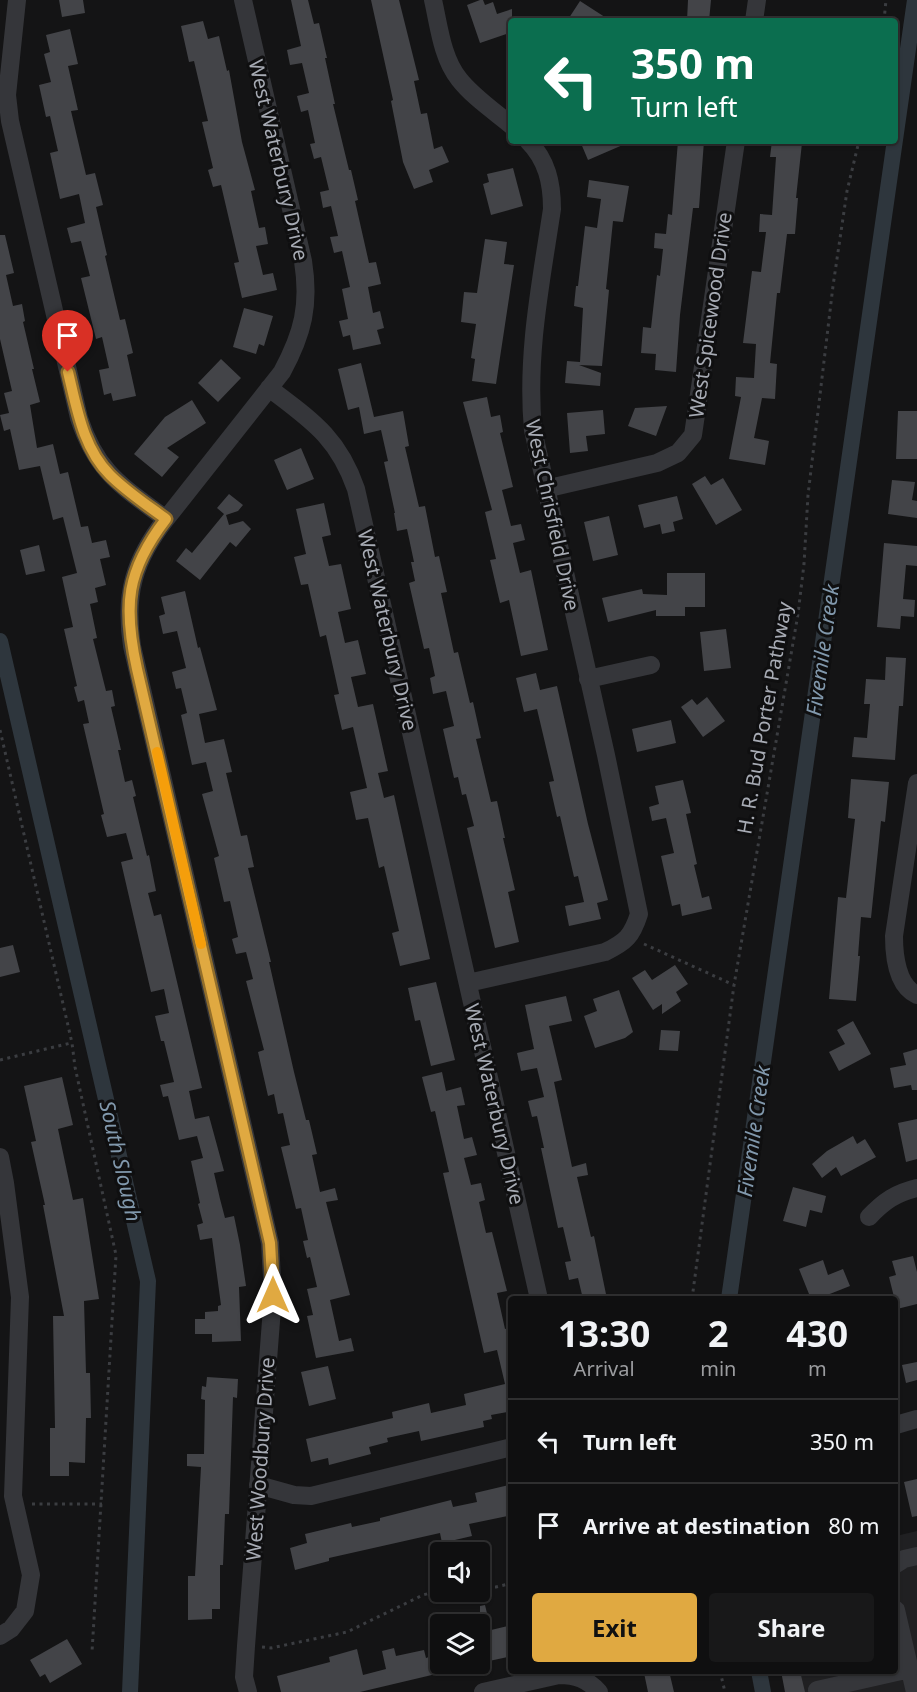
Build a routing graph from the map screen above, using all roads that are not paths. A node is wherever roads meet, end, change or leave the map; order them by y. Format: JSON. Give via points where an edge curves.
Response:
{"nodes":[{"id":1,"x":17,"y":0,"type":"edge"},
{"id":2,"x":243,"y":0,"type":"edge"},
{"id":3,"x":433,"y":0,"type":"edge"},
{"id":4,"x":757,"y":0,"type":"edge"},
{"id":5,"x":754,"y":18,"type":"edge"},
{"id":6,"x":508,"y":123,"type":"edge"},
{"id":7,"x":531,"y":144,"type":"edge"},
{"id":8,"x":736,"y":144,"type":"edge"},
{"id":9,"x":269,"y":388,"type":"junction"},
{"id":10,"x":545,"y":489,"type":"junction"},
{"id":11,"x":166,"y":519,"type":"junction"},
{"id":12,"x":651,"y":664,"type":"dead end"},
{"id":13,"x":588,"y":679,"type":"junction"},
{"id":14,"x":917,"y":783,"type":"edge"},
{"id":15,"x":468,"y":983,"type":"junction"},
{"id":16,"x":914,"y":994,"type":"edge"},
{"id":17,"x":0,"y":1157,"type":"edge"},
{"id":18,"x":3,"y":1183,"type":"edge"},
{"id":19,"x":917,"y":1188,"type":"edge"},
{"id":20,"x":869,"y":1216,"type":"dead end"},
{"id":21,"x":537,"y":1296,"type":"edge"},
{"id":22,"x":8,"y":1373,"type":"edge"},
{"id":23,"x":917,"y":1419,"type":"edge"},
{"id":24,"x":898,"y":1424,"type":"edge"},
{"id":25,"x":508,"y":1448,"type":"edge"},
{"id":26,"x":258,"y":1485,"type":"junction"},
{"id":27,"x":917,"y":1556,"type":"edge"},
{"id":28,"x":898,"y":1563,"type":"edge"},
{"id":29,"x":898,"y":1618,"type":"edge"},
{"id":30,"x":0,"y":1636,"type":"edge"},
{"id":31,"x":910,"y":1669,"type":"junction"},
{"id":32,"x":898,"y":1672,"type":"edge"},
{"id":33,"x":888,"y":1674,"type":"edge"},
{"id":34,"x":817,"y":1690,"type":"dead end"},
{"id":35,"x":248,"y":1692,"type":"edge"},
{"id":36,"x":483,"y":1692,"type":"edge"},
{"id":37,"x":599,"y":1692,"type":"edge"},
{"id":38,"x":915,"y":1692,"type":"edge"}],
"edges":[{"from":1,"to":11,"type":"street","via":[[7,95],[10,121],[79,418],[96,457],[109,474]]},
{"from":2,"to":9,"type":"street","name":"West Waterbury Drive","via":[[306,283],[301,330],[282,372]]},
{"from":3,"to":6,"type":"street","via":[[444,48],[459,80]]},
{"from":4,"to":5,"type":"street"},
{"from":7,"to":10,"type":"street","name":"West Chrisfield Drive","via":[[545,164],[552,192],[530,382],[532,430]]},
{"from":8,"to":10,"type":"street","name":"West Spicewood Drive","via":[[693,435],[678,453],[657,463]]},
{"from":9,"to":11,"type":"street","name":"West Woodbury Drive"},
{"from":9,"to":15,"type":"street","name":"West Waterbury Drive","via":[[327,435],[349,469]]},
{"from":10,"to":13,"type":"street","name":"West Chrisfield Drive"},
{"from":11,"to":26,"type":"street","name":"West Woodbury Drive","via":[[142,555],[133,578],[128,623],[270,1243],[273,1295]]},
{"from":12,"to":13,"type":"street"},
{"from":13,"to":15,"type":"street","name":"West Chrisfield Drive","via":[[639,914],[633,931],[621,944],[605,952]]},
{"from":14,"to":16,"type":"street","via":[[894,936],[894,955],[903,981]]},
{"from":15,"to":21,"type":"street","name":"West Waterbury Drive"},
{"from":17,"to":18,"type":"street"},
{"from":18,"to":22,"type":"street","via":[[20,1297]]},
{"from":19,"to":20,"type":"street","via":[[899,1192]]},
{"from":22,"to":30,"type":"street","via":[[15,1505],[32,1575],[25,1611],[12,1629]]},
{"from":23,"to":24,"type":"street"},
{"from":25,"to":26,"type":"street","via":[[311,1496]]},
{"from":26,"to":35,"type":"street","name":"West Woodbury Drive","via":[[244,1677]]},
{"from":27,"to":28,"type":"street"},
{"from":29,"to":31,"type":"street"},
{"from":31,"to":32,"type":"street"},
{"from":31,"to":38,"type":"street"},
{"from":33,"to":34,"type":"street"},
{"from":36,"to":37,"type":"street","via":[[559,1675],[581,1677]]}]}
